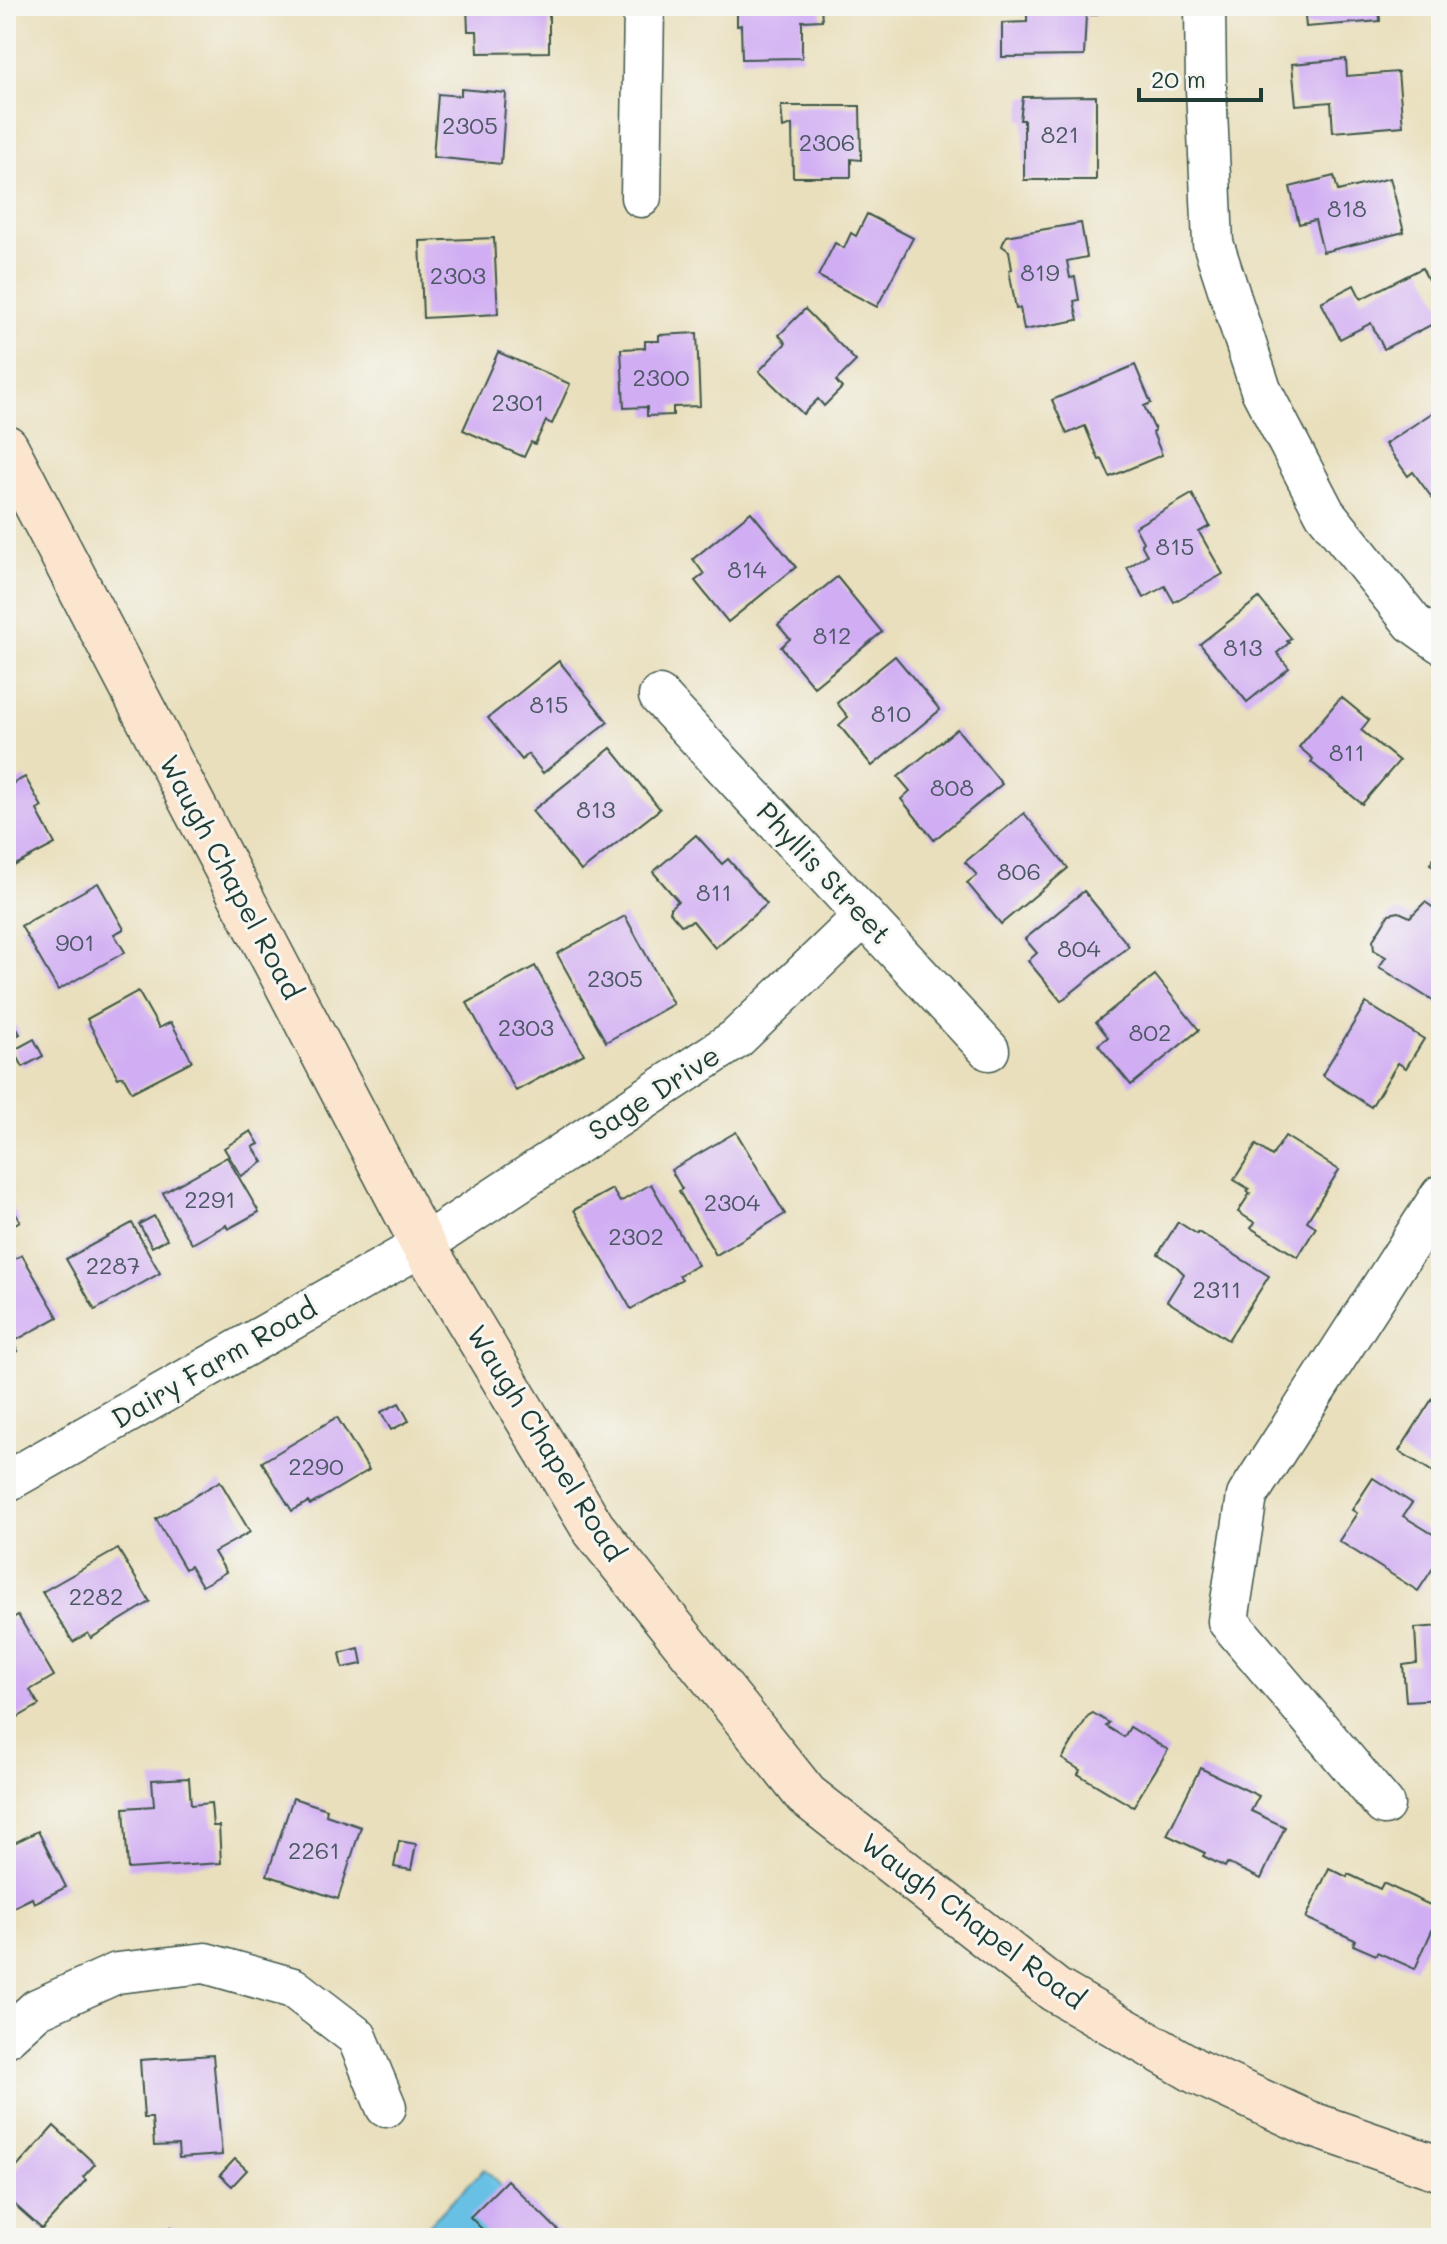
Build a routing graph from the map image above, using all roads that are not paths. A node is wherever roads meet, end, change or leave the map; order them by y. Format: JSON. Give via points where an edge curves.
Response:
{"nodes":[{"id":1,"x":644,"y":6,"type":"edge"},
{"id":2,"x":1205,"y":6,"type":"edge"},
{"id":3,"x":641,"y":197,"type":"dead end"},
{"id":4,"x":6,"y":447,"type":"edge"},
{"id":5,"x":1441,"y":643,"type":"edge"},
{"id":6,"x":659,"y":696,"type":"dead end"},
{"id":7,"x":864,"y":916,"type":"junction"},
{"id":8,"x":989,"y":1050,"type":"dead end"},
{"id":9,"x":1441,"y":1195,"type":"edge"},
{"id":10,"x":423,"y":1245,"type":"junction"},
{"id":11,"x":6,"y":1482,"type":"edge"},
{"id":12,"x":1384,"y":1805,"type":"dead end"},
{"id":13,"x":6,"y":2037,"type":"edge"},
{"id":14,"x":386,"y":2107,"type":"dead end"},
{"id":15,"x":1441,"y":2169,"type":"edge"}],
"edges":[{"from":1,"to":3,"type":"street"},
{"from":2,"to":5,"type":"street","via":[[1213,243],[1261,390],[1325,513],[1413,623]]},
{"from":4,"to":10,"type":"main road","name":"Waugh Chapel Road"},
{"from":6,"to":7,"type":"street","name":"Phyllis Street"},
{"from":7,"to":8,"type":"street","name":"Phyllis Street"},
{"from":7,"to":10,"type":"street","name":"Sage Drive","via":[[736,1039]]},
{"from":9,"to":12,"type":"street","via":[[1247,1496],[1228,1621]]},
{"from":10,"to":11,"type":"street","name":"Dairy Farm Road"},
{"from":10,"to":15,"type":"main road","name":"Waugh Chapel Road","via":[[593,1528],[806,1795],[1055,1990],[1225,2085],[1308,2123]]},
{"from":13,"to":14,"type":"street","via":[[37,2009],[117,1973],[205,1963],[293,1988],[357,2037]]}]}
